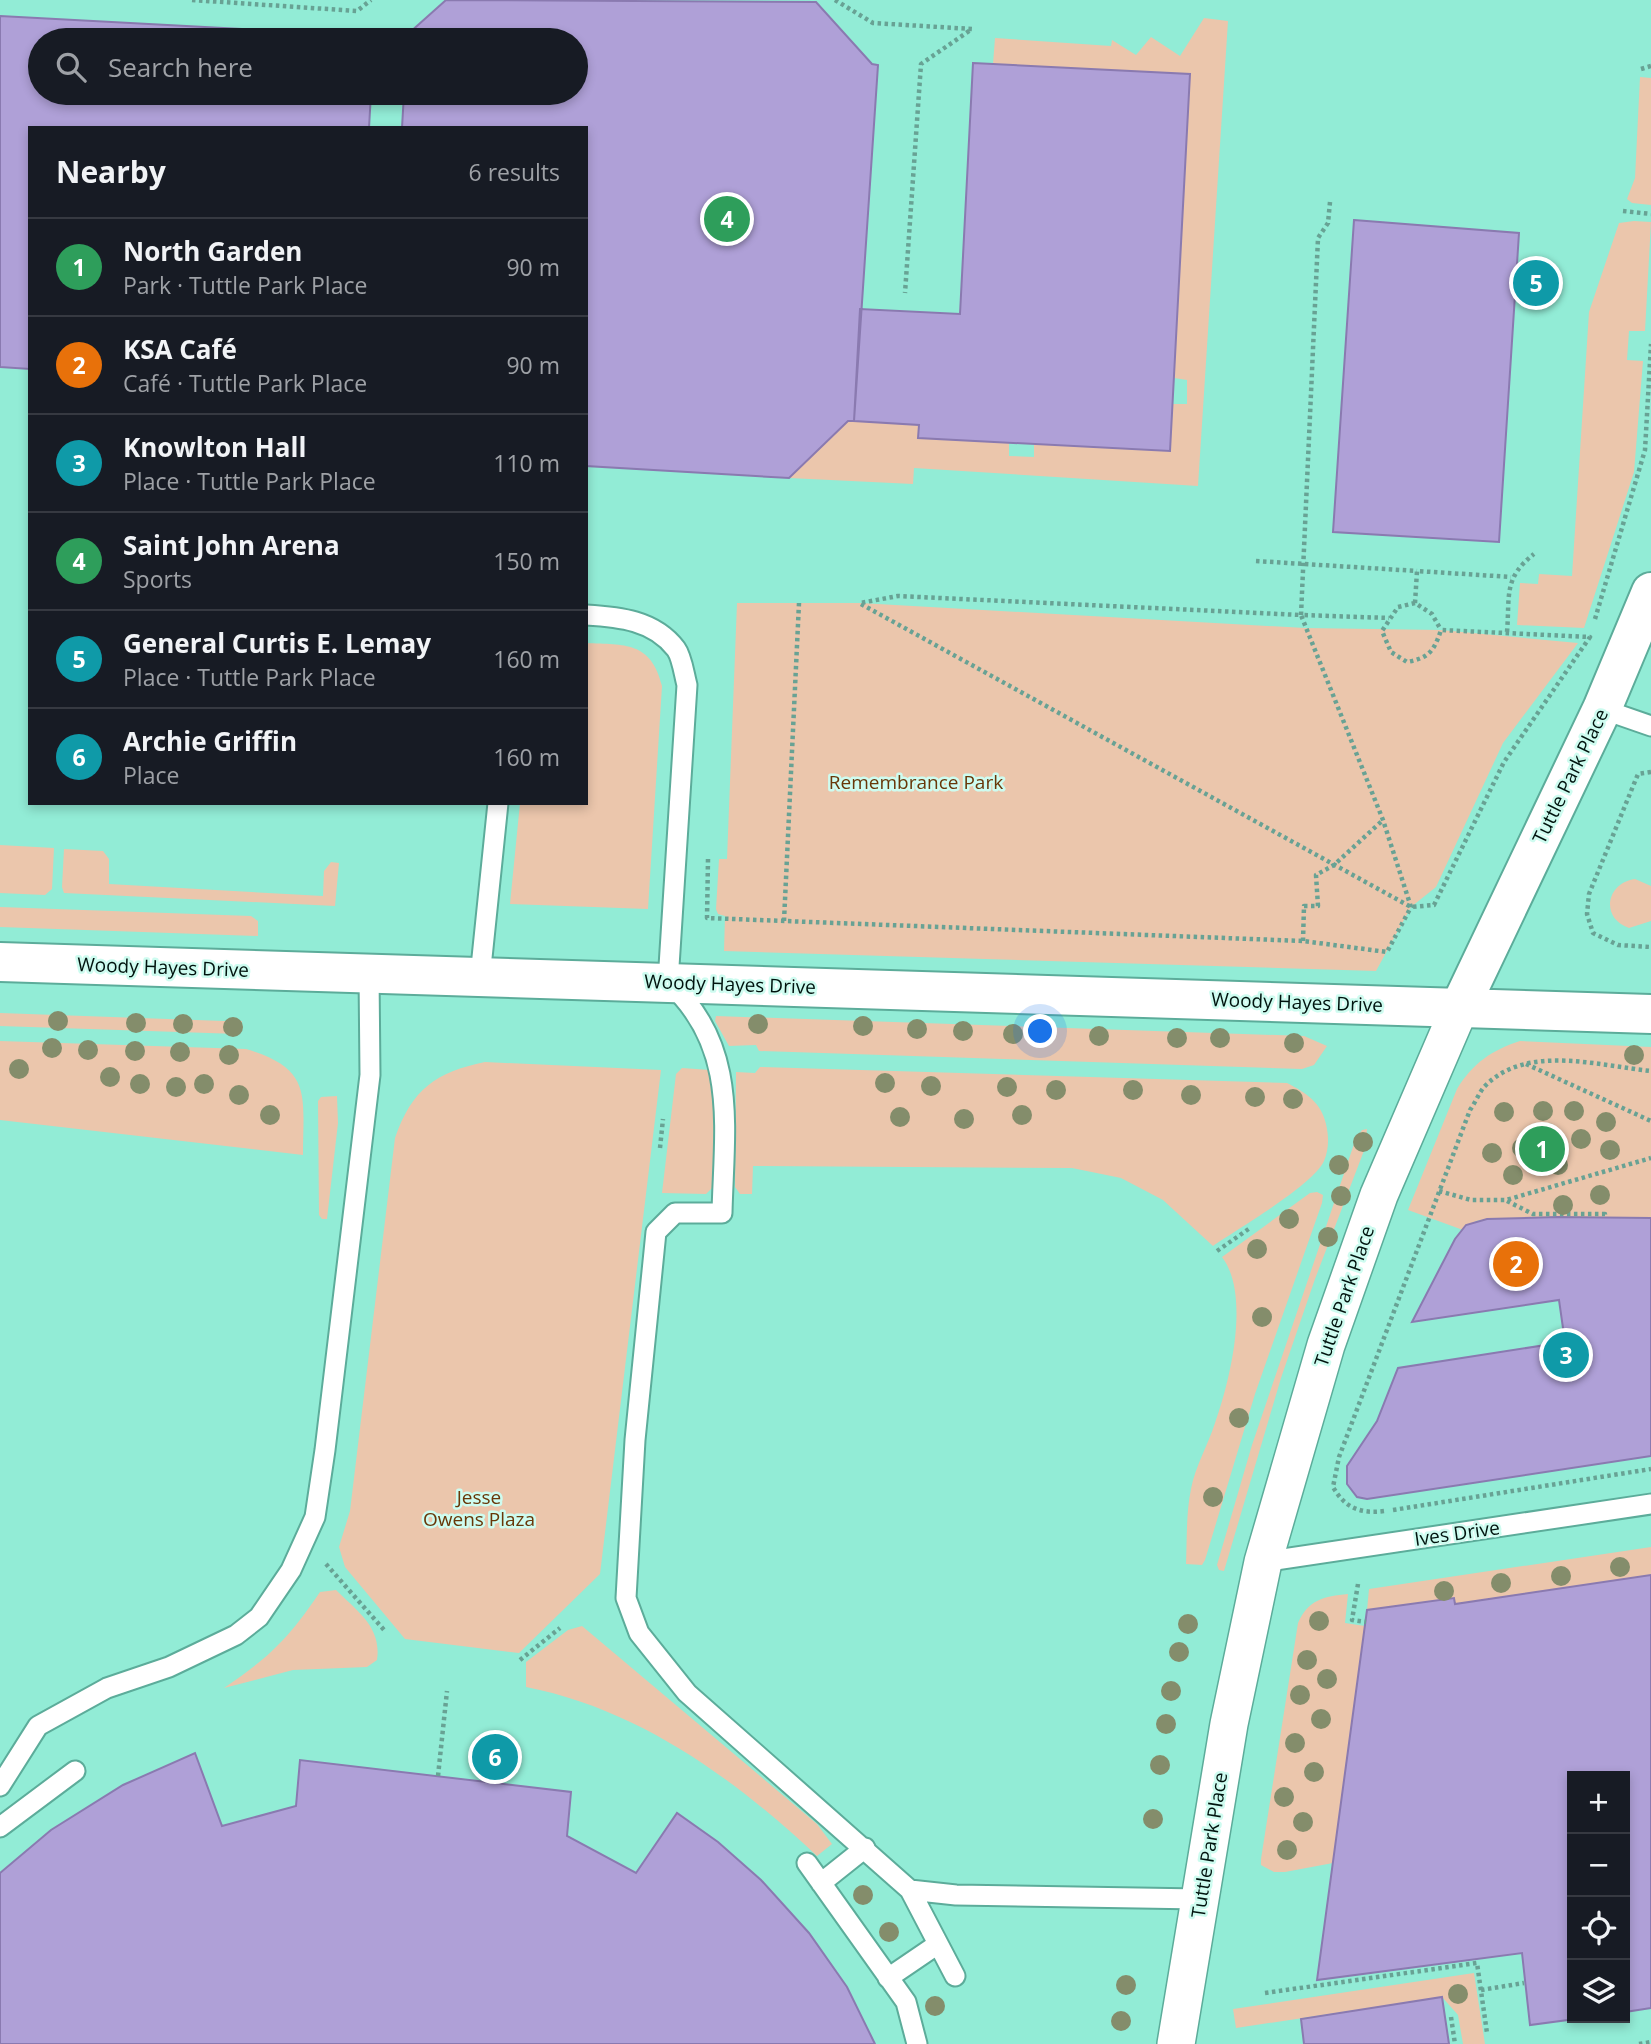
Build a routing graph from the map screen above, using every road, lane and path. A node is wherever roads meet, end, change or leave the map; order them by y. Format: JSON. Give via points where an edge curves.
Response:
{"nodes":[{"id":1,"x":192,"y":0,"type":"edge"},
{"id":2,"x":372,"y":0,"type":"edge"},
{"id":3,"x":835,"y":0,"type":"edge"},
{"id":4,"x":1651,"y":66,"type":"edge"},
{"id":5,"x":1641,"y":69,"type":"dead end"},
{"id":6,"x":1330,"y":202,"type":"dead end"},
{"id":7,"x":1623,"y":211,"type":"dead end"},
{"id":8,"x":1651,"y":214,"type":"edge"},
{"id":9,"x":905,"y":293,"type":"dead end"},
{"id":10,"x":1651,"y":344,"type":"edge"},
{"id":11,"x":1534,"y":554,"type":"dead end"},
{"id":12,"x":1256,"y":561,"type":"dead end"},
{"id":13,"x":1301,"y":564,"type":"junction"},
{"id":14,"x":1417,"y":571,"type":"junction"},
{"id":15,"x":1511,"y":577,"type":"junction"},
{"id":16,"x":1651,"y":592,"type":"edge"},
{"id":17,"x":799,"y":603,"type":"dead end"},
{"id":18,"x":1415,"y":603,"type":"junction"},
{"id":19,"x":588,"y":615,"type":"edge"},
{"id":20,"x":1301,"y":615,"type":"junction"},
{"id":21,"x":1389,"y":618,"type":"junction"},
{"id":22,"x":1441,"y":630,"type":"junction"},
{"id":23,"x":1507,"y":632,"type":"junction"},
{"id":24,"x":1590,"y":637,"type":"junction"},
{"id":25,"x":1602,"y":709,"type":"junction"},
{"id":26,"x":1651,"y":726,"type":"edge"},
{"id":27,"x":1651,"y":772,"type":"edge"},
{"id":28,"x":498,"y":805,"type":"edge"},
{"id":29,"x":1383,"y":820,"type":"junction"},
{"id":30,"x":708,"y":859,"type":"dead end"},
{"id":31,"x":1334,"y":865,"type":"junction"},
{"id":32,"x":1411,"y":907,"type":"junction"},
{"id":33,"x":783,"y":921,"type":"junction"},
{"id":34,"x":1303,"y":941,"type":"junction"},
{"id":35,"x":1651,"y":947,"type":"edge"},
{"id":36,"x":0,"y":962,"type":"edge"},
{"id":37,"x":369,"y":973,"type":"junction"},
{"id":38,"x":480,"y":977,"type":"junction"},
{"id":39,"x":668,"y":982,"type":"junction"},
{"id":40,"x":1460,"y":1007,"type":"junction"},
{"id":41,"x":1651,"y":1014,"type":"edge"},
{"id":42,"x":1525,"y":1064,"type":"junction"},
{"id":43,"x":1651,"y":1071,"type":"edge"},
{"id":44,"x":663,"y":1119,"type":"dead end"},
{"id":45,"x":1651,"y":1121,"type":"edge"},
{"id":46,"x":660,"y":1148,"type":"dead end"},
{"id":47,"x":1651,"y":1158,"type":"edge"},
{"id":48,"x":1439,"y":1191,"type":"junction"},
{"id":49,"x":1506,"y":1200,"type":"junction"},
{"id":50,"x":1605,"y":1217,"type":"dead end"},
{"id":51,"x":1250,"y":1228,"type":"dead end"},
{"id":52,"x":1217,"y":1251,"type":"dead end"},
{"id":53,"x":1651,"y":1469,"type":"edge"},
{"id":54,"x":1651,"y":1504,"type":"edge"},
{"id":55,"x":1263,"y":1562,"type":"junction"},
{"id":56,"x":326,"y":1564,"type":"dead end"},
{"id":57,"x":1358,"y":1584,"type":"dead end"},
{"id":58,"x":1366,"y":1622,"type":"dead end"},
{"id":59,"x":560,"y":1628,"type":"dead end"},
{"id":60,"x":385,"y":1631,"type":"dead end"},
{"id":61,"x":520,"y":1660,"type":"dead end"},
{"id":62,"x":447,"y":1690,"type":"dead end"},
{"id":63,"x":75,"y":1771,"type":"dead end"},
{"id":64,"x":438,"y":1776,"type":"dead end"},
{"id":65,"x":0,"y":1786,"type":"edge"},
{"id":66,"x":0,"y":1827,"type":"edge"},
{"id":67,"x":865,"y":1848,"type":"junction"},
{"id":68,"x":807,"y":1863,"type":"dead end"},
{"id":69,"x":821,"y":1884,"type":"junction"},
{"id":70,"x":910,"y":1890,"type":"junction"},
{"id":71,"x":1200,"y":1899,"type":"junction"},
{"id":72,"x":938,"y":1944,"type":"junction"},
{"id":73,"x":955,"y":1976,"type":"dead end"},
{"id":74,"x":888,"y":1978,"type":"junction"},
{"id":75,"x":1524,"y":1983,"type":"dead end"},
{"id":76,"x":1481,"y":1990,"type":"junction"},
{"id":77,"x":1265,"y":1993,"type":"dead end"},
{"id":78,"x":1451,"y":2017,"type":"dead end"},
{"id":79,"x":1487,"y":2033,"type":"dead end"},
{"id":80,"x":1651,"y":2042,"type":"edge"},
{"id":81,"x":917,"y":2044,"type":"edge"},
{"id":82,"x":1176,"y":2044,"type":"edge"},
{"id":83,"x":1455,"y":2044,"type":"edge"},
{"id":84,"x":1640,"y":2044,"type":"edge"}],
"edges":[{"from":1,"to":2,"type":"path","via":[[357,11]]},
{"from":3,"to":9,"type":"path","via":[[873,23],[972,29],[921,64]]},
{"from":4,"to":5,"type":"path"},
{"from":6,"to":13,"type":"path","via":[[1328,223],[1318,238]]},
{"from":7,"to":8,"type":"path"},
{"from":10,"to":24,"type":"path","via":[[1645,450]]},
{"from":11,"to":15,"type":"path"},
{"from":12,"to":13,"type":"path"},
{"from":13,"to":14,"type":"path"},
{"from":13,"to":20,"type":"path"},
{"from":14,"to":15,"type":"path"},
{"from":14,"to":18,"type":"path"},
{"from":15,"to":23,"type":"path"},
{"from":16,"to":25,"type":"street","name":"Tuttle Park Place"},
{"from":17,"to":33,"type":"path"},
{"from":18,"to":21,"type":"path","via":[[1398,607]]},
{"from":18,"to":22,"type":"path","via":[[1432,614]]},
{"from":19,"to":39,"type":"lane","via":[[621,617],[654,629],[677,650],[687,685]]},
{"from":20,"to":21,"type":"path"},
{"from":20,"to":29,"type":"path"},
{"from":20,"to":31,"type":"path","via":[[898,596],[860,603]]},
{"from":21,"to":22,"type":"path","via":[[1382,631],[1391,652],[1407,662],[1424,659],[1434,649]]},
{"from":22,"to":23,"type":"path"},
{"from":23,"to":24,"type":"path"},
{"from":24,"to":32,"type":"path","via":[[1504,762],[1434,905]]},
{"from":25,"to":26,"type":"lane"},
{"from":25,"to":40,"type":"street","name":"Tuttle Park Place"},
{"from":27,"to":35,"type":"path","via":[[1638,774],[1589,894],[1587,914],[1593,933],[1618,945]]},
{"from":28,"to":38,"type":"lane"},
{"from":29,"to":31,"type":"path"},
{"from":29,"to":32,"type":"path"},
{"from":30,"to":33,"type":"path","via":[[707,918]]},
{"from":31,"to":32,"type":"path"},
{"from":31,"to":34,"type":"path","via":[[1316,876],[1318,906],[1304,906]]},
{"from":32,"to":34,"type":"path","via":[[1387,952]]},
{"from":33,"to":34,"type":"path"},
{"from":36,"to":37,"type":"street","name":"Woody Hayes Drive"},
{"from":37,"to":38,"type":"street","name":"Woody Hayes Drive"},
{"from":37,"to":65,"type":"lane","via":[[370,1075],[327,1439],[315,1517],[291,1570],[259,1617],[236,1635],[169,1667],[107,1688],[38,1726]]},
{"from":38,"to":39,"type":"street","name":"Woody Hayes Drive"},
{"from":39,"to":40,"type":"street","name":"Woody Hayes Drive"},
{"from":39,"to":67,"type":"lane","via":[[705,1030],[722,1074],[722,1213],[675,1213],[656,1232],[635,1440],[626,1598],[639,1633],[687,1693]]},
{"from":40,"to":41,"type":"street","name":"Woody Hayes Drive"},
{"from":40,"to":55,"type":"street","name":"Tuttle Park Place","via":[[1379,1195],[1330,1332]]},
{"from":42,"to":43,"type":"path","via":[[1553,1061]]},
{"from":42,"to":45,"type":"path"},
{"from":42,"to":48,"type":"path","via":[[1502,1072],[1484,1087],[1470,1110]]},
{"from":44,"to":46,"type":"path"},
{"from":47,"to":49,"type":"path"},
{"from":48,"to":49,"type":"path","via":[[1471,1200]]},
{"from":48,"to":53,"type":"path","via":[[1339,1457],[1334,1487],[1344,1505],[1380,1512]]},
{"from":49,"to":50,"type":"path","via":[[1533,1214]]},
{"from":51,"to":52,"type":"path"},
{"from":54,"to":55,"type":"lane","name":"Ives Drive"},
{"from":55,"to":71,"type":"street","name":"Tuttle Park Place","via":[[1229,1724]]},
{"from":56,"to":60,"type":"path"},
{"from":57,"to":58,"type":"path","via":[[1352,1620]]},
{"from":59,"to":61,"type":"path"},
{"from":62,"to":64,"type":"path"},
{"from":63,"to":66,"type":"lane"},
{"from":67,"to":69,"type":"lane"},
{"from":67,"to":70,"type":"lane"},
{"from":68,"to":69,"type":"lane"},
{"from":69,"to":74,"type":"lane"},
{"from":70,"to":71,"type":"lane","via":[[956,1895]]},
{"from":70,"to":72,"type":"lane"},
{"from":71,"to":82,"type":"street","name":"Tuttle Park Place"},
{"from":72,"to":73,"type":"lane"},
{"from":72,"to":74,"type":"lane"},
{"from":74,"to":81,"type":"lane","via":[[906,2002]]},
{"from":75,"to":76,"type":"path"},
{"from":76,"to":77,"type":"path","via":[[1477,1963]]},
{"from":76,"to":79,"type":"path"},
{"from":78,"to":83,"type":"path"},
{"from":80,"to":84,"type":"path"}]}
